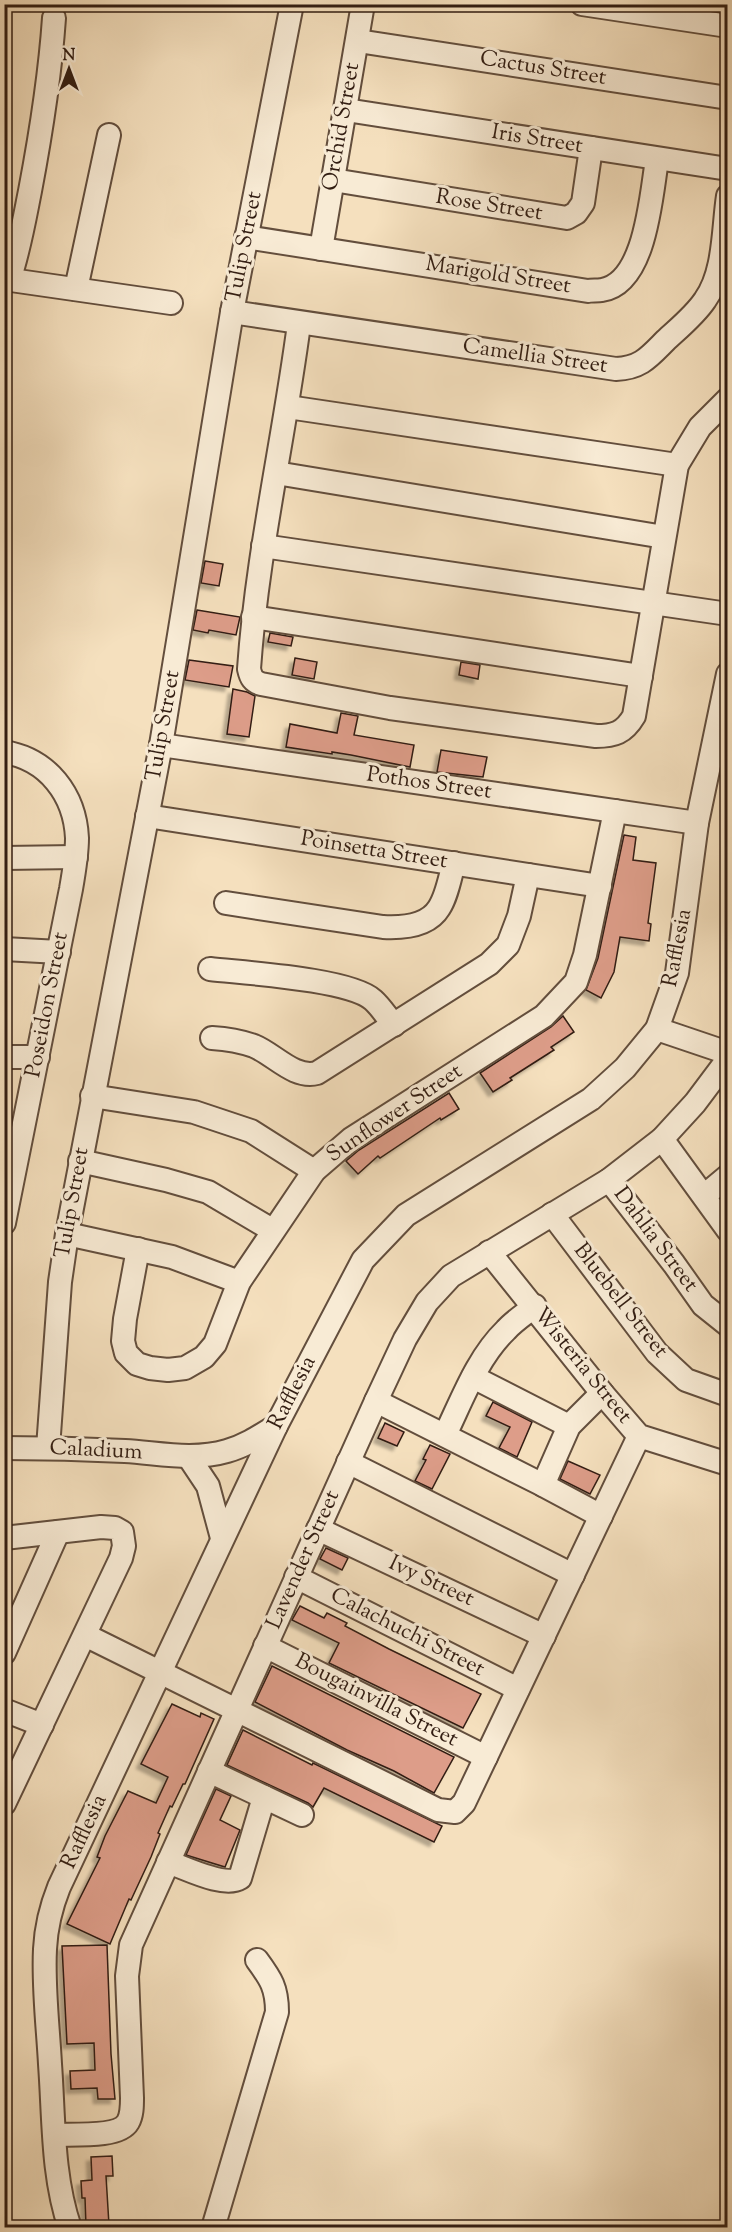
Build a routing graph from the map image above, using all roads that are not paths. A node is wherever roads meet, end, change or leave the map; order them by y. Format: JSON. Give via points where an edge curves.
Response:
{"nodes":[{"id":1,"x":292,"y":4,"type":"edge"},
{"id":2,"x":363,"y":4,"type":"edge"},
{"id":3,"x":582,"y":4,"type":"edge"},
{"id":4,"x":54,"y":18,"type":"dead end"},
{"id":5,"x":728,"y":26,"type":"edge"},
{"id":6,"x":357,"y":41,"type":"junction"},
{"id":7,"x":728,"y":98,"type":"edge"},
{"id":8,"x":345,"y":110,"type":"junction"},
{"id":9,"x":109,"y":135,"type":"dead end"},
{"id":10,"x":591,"y":148,"type":"junction"},
{"id":11,"x":657,"y":160,"type":"junction"},
{"id":12,"x":728,"y":169,"type":"edge"},
{"id":13,"x":333,"y":180,"type":"junction"},
{"id":14,"x":728,"y":196,"type":"edge"},
{"id":15,"x":246,"y":237,"type":"junction"},
{"id":16,"x":321,"y":249,"type":"junction"},
{"id":17,"x":7,"y":280,"type":"edge"},
{"id":18,"x":76,"y":289,"type":"junction"},
{"id":19,"x":720,"y":290,"type":"edge"},
{"id":20,"x":171,"y":303,"type":"dead end"},
{"id":21,"x":232,"y":312,"type":"junction"},
{"id":22,"x":299,"y":324,"type":"junction"},
{"id":23,"x":728,"y":399,"type":"edge"},
{"id":24,"x":288,"y":406,"type":"junction"},
{"id":25,"x":677,"y":465,"type":"junction"},
{"id":26,"x":276,"y":473,"type":"junction"},
{"id":27,"x":664,"y":537,"type":"junction"},
{"id":28,"x":263,"y":546,"type":"junction"},
{"id":29,"x":653,"y":604,"type":"junction"},
{"id":30,"x":728,"y":615,"type":"edge"},
{"id":31,"x":253,"y":617,"type":"junction"},
{"id":32,"x":728,"y":674,"type":"edge"},
{"id":33,"x":641,"y":676,"type":"junction"},
{"id":34,"x":161,"y":745,"type":"junction"},
{"id":35,"x":4,"y":752,"type":"edge"},
{"id":36,"x":615,"y":811,"type":"junction"},
{"id":37,"x":147,"y":816,"type":"junction"},
{"id":38,"x":697,"y":823,"type":"junction"},
{"id":39,"x":76,"y":857,"type":"junction"},
{"id":40,"x":4,"y":858,"type":"edge"},
{"id":41,"x":454,"y":863,"type":"junction"},
{"id":42,"x":528,"y":875,"type":"junction"},
{"id":43,"x":600,"y":886,"type":"junction"},
{"id":44,"x":226,"y":903,"type":"dead end"},
{"id":45,"x":4,"y":949,"type":"edge"},
{"id":46,"x":58,"y":952,"type":"junction"},
{"id":47,"x":210,"y":969,"type":"dead end"},
{"id":48,"x":394,"y":1025,"type":"junction"},
{"id":49,"x":657,"y":1029,"type":"junction"},
{"id":50,"x":212,"y":1038,"type":"dead end"},
{"id":51,"x":728,"y":1053,"type":"edge"},
{"id":52,"x":4,"y":1057,"type":"edge"},
{"id":53,"x":38,"y":1057,"type":"junction"},
{"id":54,"x":728,"y":1059,"type":"edge"},
{"id":55,"x":92,"y":1096,"type":"junction"},
{"id":56,"x":662,"y":1139,"type":"junction"},
{"id":57,"x":80,"y":1161,"type":"junction"},
{"id":58,"x":314,"y":1171,"type":"junction"},
{"id":59,"x":728,"y":1176,"type":"edge"},
{"id":60,"x":609,"y":1180,"type":"junction"},
{"id":61,"x":704,"y":1196,"type":"junction"},
{"id":62,"x":552,"y":1214,"type":"junction"},
{"id":63,"x":4,"y":1223,"type":"edge"},
{"id":64,"x":272,"y":1230,"type":"junction"},
{"id":65,"x":728,"y":1230,"type":"edge"},
{"id":66,"x":67,"y":1234,"type":"junction"},
{"id":67,"x":138,"y":1249,"type":"junction"},
{"id":68,"x":489,"y":1252,"type":"junction"},
{"id":69,"x":239,"y":1282,"type":"junction"},
{"id":70,"x":534,"y":1306,"type":"junction"},
{"id":71,"x":728,"y":1324,"type":"edge"},
{"id":72,"x":473,"y":1377,"type":"junction"},
{"id":73,"x":602,"y":1393,"type":"junction"},
{"id":74,"x":728,"y":1395,"type":"edge"},
{"id":75,"x":376,"y":1401,"type":"junction"},
{"id":76,"x":276,"y":1426,"type":"junction"},
{"id":77,"x":569,"y":1426,"type":"junction"},
{"id":78,"x":446,"y":1435,"type":"junction"},
{"id":79,"x":639,"y":1436,"type":"junction"},
{"id":80,"x":4,"y":1448,"type":"edge"},
{"id":81,"x":48,"y":1448,"type":"junction"},
{"id":82,"x":188,"y":1456,"type":"junction"},
{"id":83,"x":348,"y":1462,"type":"junction"},
{"id":84,"x":728,"y":1464,"type":"edge"},
{"id":85,"x":543,"y":1485,"type":"junction"},
{"id":86,"x":601,"y":1516,"type":"junction"},
{"id":87,"x":318,"y":1529,"type":"junction"},
{"id":88,"x":58,"y":1532,"type":"junction"},
{"id":89,"x":4,"y":1538,"type":"edge"},
{"id":90,"x":222,"y":1538,"type":"junction"},
{"id":91,"x":573,"y":1575,"type":"junction"},
{"id":92,"x":296,"y":1577,"type":"junction"},
{"id":93,"x":85,"y":1635,"type":"junction"},
{"id":94,"x":544,"y":1636,"type":"junction"},
{"id":95,"x":265,"y":1646,"type":"junction"},
{"id":96,"x":4,"y":1653,"type":"edge"},
{"id":97,"x":160,"y":1672,"type":"junction"},
{"id":98,"x":518,"y":1689,"type":"junction"},
{"id":99,"x":4,"y":1710,"type":"edge"},
{"id":100,"x":237,"y":1710,"type":"junction"},
{"id":101,"x":42,"y":1725,"type":"junction"},
{"id":102,"x":486,"y":1756,"type":"junction"},
{"id":103,"x":209,"y":1771,"type":"junction"},
{"id":104,"x":7,"y":1791,"type":"edge"},
{"id":105,"x":264,"y":1797,"type":"junction"},
{"id":106,"x":302,"y":1815,"type":"dead end"},
{"id":107,"x":168,"y":1862,"type":"junction"},
{"id":108,"x":257,"y":1960,"type":"dead end"},
{"id":109,"x":55,"y":2135,"type":"junction"},
{"id":110,"x":70,"y":2228,"type":"edge"},
{"id":111,"x":213,"y":2228,"type":"edge"}],
"edges":[{"from":1,"to":15,"type":"street","name":"Tulip Street"},
{"from":2,"to":6,"type":"street","name":"Orchid Street"},
{"from":3,"to":5,"type":"street"},
{"from":4,"to":17,"type":"street","via":[[42,130],[18,254]]},
{"from":6,"to":7,"type":"street","name":"Cactus Street"},
{"from":6,"to":8,"type":"street","name":"Orchid Street"},
{"from":8,"to":10,"type":"street","name":"Iris Street"},
{"from":8,"to":13,"type":"street","name":"Orchid Street"},
{"from":9,"to":18,"type":"street"},
{"from":10,"to":11,"type":"street","name":"Iris Street"},
{"from":10,"to":13,"type":"street","name":"Rose Street","via":[[583,203],[567,218]]},
{"from":11,"to":12,"type":"street","name":"Iris Street"},
{"from":11,"to":16,"type":"street","name":"Marigold Street","via":[[636,259],[627,274],[603,290],[588,291]]},
{"from":13,"to":16,"type":"street","name":"Orchid Street"},
{"from":14,"to":19,"type":"street","name":"Camellia Street","via":[[719,266]]},
{"from":15,"to":16,"type":"street","name":"Marigold Street"},
{"from":15,"to":21,"type":"street","name":"Tulip Street"},
{"from":17,"to":18,"type":"street"},
{"from":18,"to":20,"type":"street"},
{"from":19,"to":22,"type":"street","name":"Camellia Street","via":[[642,364],[630,369]]},
{"from":21,"to":22,"type":"street","name":"Camellia Street"},
{"from":21,"to":34,"type":"street","name":"Tulip Street"},
{"from":22,"to":24,"type":"street"},
{"from":23,"to":25,"type":"street","via":[[700,427]]},
{"from":24,"to":25,"type":"street"},
{"from":24,"to":26,"type":"street"},
{"from":25,"to":27,"type":"street"},
{"from":26,"to":27,"type":"street"},
{"from":26,"to":28,"type":"street"},
{"from":27,"to":29,"type":"street"},
{"from":28,"to":29,"type":"street"},
{"from":28,"to":31,"type":"street"},
{"from":29,"to":30,"type":"street"},
{"from":29,"to":33,"type":"street"},
{"from":31,"to":33,"type":"street"},
{"from":31,"to":33,"type":"street","via":[[249,669],[254,682],[390,708],[609,736],[621,733],[634,716]]},
{"from":32,"to":38,"type":"street","name":"Rafflesia"},
{"from":34,"to":36,"type":"street","name":"Pothos Street"},
{"from":34,"to":37,"type":"street","name":"Tulip Street"},
{"from":35,"to":39,"type":"street","name":"Poseidon Street","via":[[35,762],[61,786],[75,820]]},
{"from":36,"to":38,"type":"street","name":"Pothos Street"},
{"from":36,"to":43,"type":"street","name":"Sunflower Street"},
{"from":37,"to":41,"type":"street","name":"Poinsetta Street"},
{"from":37,"to":55,"type":"street","name":"Tulip Street"},
{"from":38,"to":49,"type":"street","name":"Rafflesia","via":[[677,973]]},
{"from":39,"to":40,"type":"street"},
{"from":39,"to":46,"type":"street","name":"Poseidon Street"},
{"from":41,"to":42,"type":"street","name":"Poinsetta Street"},
{"from":41,"to":44,"type":"street","via":[[441,907],[406,928]]},
{"from":42,"to":43,"type":"street","name":"Poinsetta Street"},
{"from":42,"to":48,"type":"street","via":[[508,945],[489,964]]},
{"from":43,"to":58,"type":"street","name":"Sunflower Street","via":[[576,982],[544,1016],[351,1139]]},
{"from":45,"to":46,"type":"street"},
{"from":46,"to":53,"type":"street","name":"Poseidon Street"},
{"from":47,"to":48,"type":"street","via":[[357,990],[373,999]]},
{"from":48,"to":50,"type":"street","via":[[310,1075],[255,1046]]},
{"from":49,"to":51,"type":"street"},
{"from":49,"to":76,"type":"street","name":"Rafflesia","via":[[625,1068],[591,1099],[406,1215],[363,1260]]},
{"from":52,"to":53,"type":"street"},
{"from":53,"to":63,"type":"street","name":"Poseidon Street"},
{"from":54,"to":56,"type":"street","name":"Lavender Street"},
{"from":55,"to":57,"type":"street","name":"Tulip Street"},
{"from":55,"to":58,"type":"street","via":[[194,1112],[251,1131]]},
{"from":56,"to":60,"type":"street","name":"Lavender Street"},
{"from":56,"to":61,"type":"street"},
{"from":57,"to":64,"type":"street","via":[[208,1192]]},
{"from":57,"to":66,"type":"street","name":"Tulip Street"},
{"from":58,"to":64,"type":"street","name":"Sunflower Street"},
{"from":59,"to":61,"type":"street"},
{"from":60,"to":62,"type":"street","name":"Lavender Street"},
{"from":60,"to":71,"type":"street","name":"Dahlia Street","via":[[703,1305]]},
{"from":61,"to":65,"type":"street"},
{"from":62,"to":68,"type":"street","name":"Lavender Street"},
{"from":62,"to":74,"type":"street","name":"Bluebell Street","via":[[657,1353],[686,1380]]},
{"from":64,"to":69,"type":"street","name":"Sunflower Street"},
{"from":66,"to":67,"type":"street"},
{"from":66,"to":81,"type":"street","name":"Tulip Street"},
{"from":67,"to":69,"type":"street"},
{"from":67,"to":69,"type":"street","name":"Sunflower Street","via":[[123,1341],[126,1353],[137,1364],[168,1370],[185,1368],[204,1357],[215,1344]]},
{"from":68,"to":70,"type":"street","name":"Wisteria Street"},
{"from":68,"to":75,"type":"street","name":"Lavender Street","via":[[451,1276],[427,1302]]},
{"from":70,"to":72,"type":"street","via":[[493,1345]]},
{"from":70,"to":73,"type":"street","name":"Wisteria Street"},
{"from":72,"to":77,"type":"street"},
{"from":72,"to":78,"type":"street"},
{"from":73,"to":77,"type":"street"},
{"from":73,"to":79,"type":"street","name":"Wisteria Street"},
{"from":75,"to":78,"type":"street"},
{"from":75,"to":83,"type":"street","name":"Lavender Street"},
{"from":76,"to":82,"type":"street","name":"Caladium","via":[[227,1451]]},
{"from":76,"to":90,"type":"street","name":"Rafflesia"},
{"from":77,"to":85,"type":"street"},
{"from":78,"to":85,"type":"street"},
{"from":79,"to":84,"type":"street","name":"Wisteria Street"},
{"from":79,"to":86,"type":"street"},
{"from":80,"to":81,"type":"street","name":"Caladium"},
{"from":81,"to":82,"type":"street","name":"Caladium"},
{"from":82,"to":90,"type":"street","via":[[208,1486]]},
{"from":83,"to":87,"type":"street","name":"Lavender Street"},
{"from":83,"to":91,"type":"street"},
{"from":85,"to":86,"type":"street"},
{"from":86,"to":91,"type":"street"},
{"from":87,"to":92,"type":"street","name":"Lavender Street"},
{"from":87,"to":94,"type":"street","name":"Ivy Street"},
{"from":88,"to":89,"type":"street"},
{"from":88,"to":93,"type":"street","via":[[115,1528],[124,1538],[121,1558]]},
{"from":88,"to":96,"type":"street"},
{"from":90,"to":97,"type":"street","name":"Rafflesia"},
{"from":91,"to":94,"type":"street"},
{"from":92,"to":95,"type":"street","name":"Lavender Street"},
{"from":92,"to":98,"type":"street","name":"Calachuchi Street"},
{"from":93,"to":97,"type":"street"},
{"from":93,"to":101,"type":"street"},
{"from":94,"to":98,"type":"street"},
{"from":95,"to":100,"type":"street","name":"Lavender Street"},
{"from":95,"to":102,"type":"street","name":"Bougainvilla Street"},
{"from":97,"to":100,"type":"street"},
{"from":97,"to":109,"type":"street","name":"Rafflesia","via":[[51,1908],[45,1966]]},
{"from":98,"to":102,"type":"street"},
{"from":99,"to":101,"type":"street"},
{"from":100,"to":102,"type":"street","via":[[447,1813],[460,1809]]},
{"from":100,"to":103,"type":"street","name":"Lavender Street"},
{"from":101,"to":104,"type":"street"},
{"from":103,"to":105,"type":"street"},
{"from":103,"to":107,"type":"street","name":"Lavender Street"},
{"from":105,"to":106,"type":"street"},
{"from":105,"to":107,"type":"street","via":[[240,1878],[222,1881]]},
{"from":107,"to":109,"type":"street","name":"Lavender Street","via":[[130,1945],[127,1961],[130,2118],[121,2130]]},
{"from":108,"to":111,"type":"street","via":[[271,1979],[277,2012]]},
{"from":109,"to":110,"type":"street","name":"Rafflesia","via":[[60,2193]]}]}
